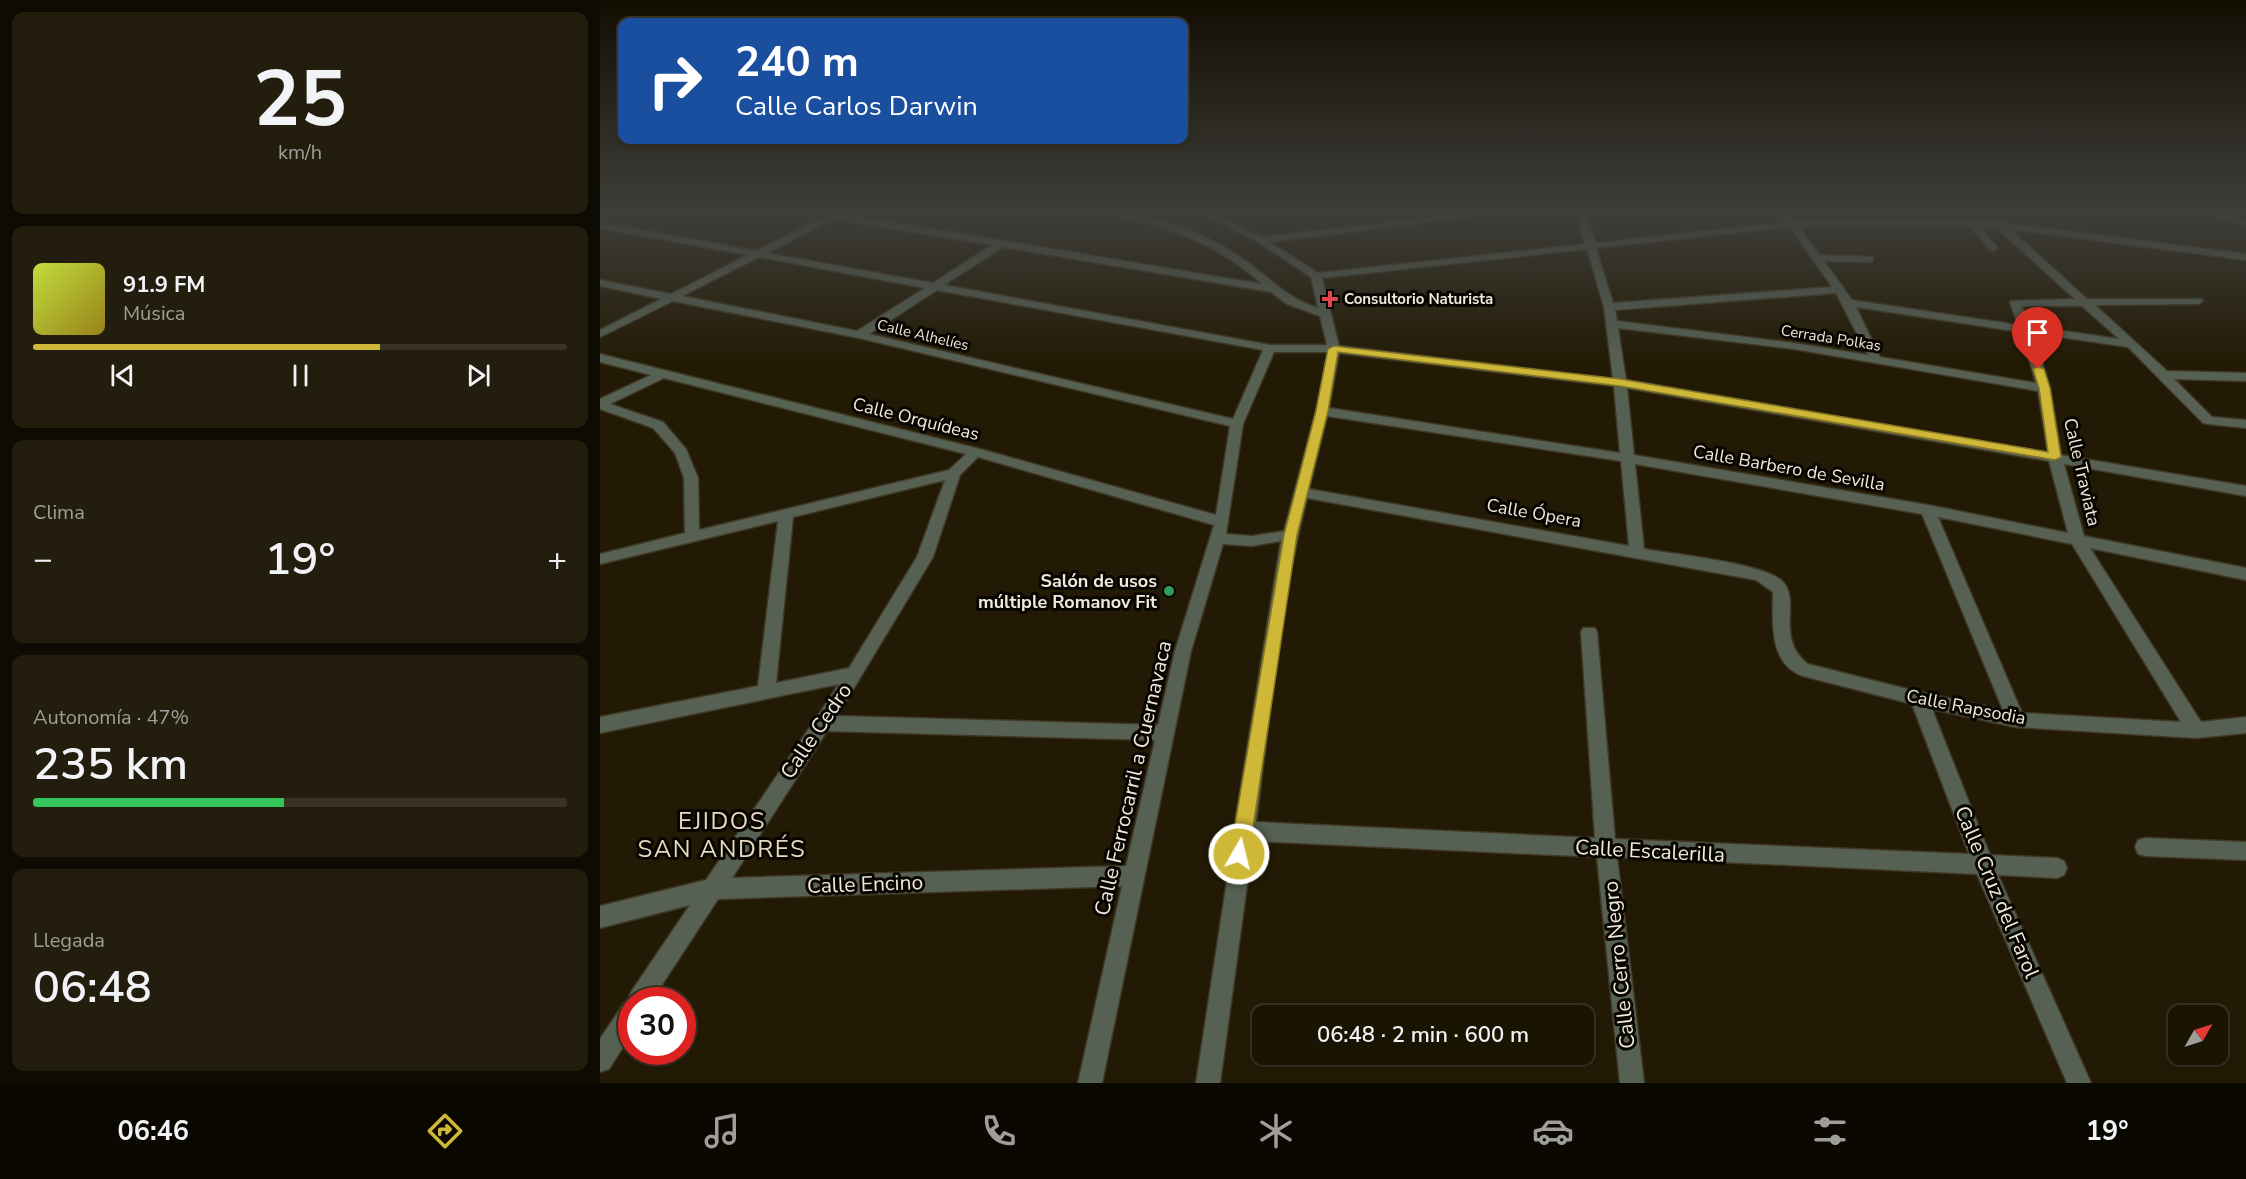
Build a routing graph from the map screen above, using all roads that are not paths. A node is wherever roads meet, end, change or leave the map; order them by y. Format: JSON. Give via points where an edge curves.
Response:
{"nodes":[{"id":1,"x":738,"y":264,"type":"edge"},
{"id":2,"x":810,"y":264,"type":"edge"},
{"id":3,"x":970,"y":264,"type":"edge"},
{"id":4,"x":1118,"y":264,"type":"edge"},
{"id":5,"x":1244,"y":264,"type":"edge"},
{"id":6,"x":1297,"y":264,"type":"edge"},
{"id":7,"x":1430,"y":264,"type":"edge"},
{"id":8,"x":1595,"y":264,"type":"edge"},
{"id":9,"x":1822,"y":264,"type":"edge"},
{"id":10,"x":2041,"y":264,"type":"edge"},
{"id":11,"x":1316,"y":276,"type":"junction"},
{"id":12,"x":600,"y":283,"type":"edge"},
{"id":13,"x":934,"y":286,"type":"junction"},
{"id":14,"x":1276,"y":290,"type":"junction"},
{"id":15,"x":1839,"y":290,"type":"junction"},
{"id":16,"x":668,"y":298,"type":"junction"},
{"id":17,"x":2198,"y":301,"type":"dead end"},
{"id":18,"x":2081,"y":302,"type":"junction"},
{"id":19,"x":1848,"y":303,"type":"junction"},
{"id":20,"x":1609,"y":307,"type":"junction"},
{"id":21,"x":1326,"y":314,"type":"junction"},
{"id":22,"x":1611,"y":324,"type":"junction"},
{"id":23,"x":2026,"y":330,"type":"junction"},
{"id":24,"x":600,"y":334,"type":"edge"},
{"id":25,"x":859,"y":335,"type":"junction"},
{"id":26,"x":2128,"y":344,"type":"junction"},
{"id":27,"x":1270,"y":348,"type":"junction"},
{"id":28,"x":1334,"y":349,"type":"junction"},
{"id":29,"x":600,"y":358,"type":"edge"},
{"id":30,"x":1876,"y":360,"type":"junction"},
{"id":31,"x":662,"y":374,"type":"junction"},
{"id":32,"x":2166,"y":375,"type":"junction"},
{"id":33,"x":2246,"y":376,"type":"edge"},
{"id":34,"x":1620,"y":382,"type":"junction"},
{"id":35,"x":2044,"y":388,"type":"junction"},
{"id":36,"x":600,"y":404,"type":"edge"},
{"id":37,"x":1322,"y":411,"type":"junction"},
{"id":38,"x":1237,"y":424,"type":"junction"},
{"id":39,"x":2246,"y":424,"type":"edge"},
{"id":40,"x":975,"y":452,"type":"junction"},
{"id":41,"x":2055,"y":457,"type":"junction"},
{"id":42,"x":1627,"y":458,"type":"junction"},
{"id":43,"x":954,"y":473,"type":"junction"},
{"id":44,"x":2246,"y":490,"type":"edge"},
{"id":45,"x":1301,"y":492,"type":"junction"},
{"id":46,"x":1928,"y":510,"type":"junction"},
{"id":47,"x":786,"y":514,"type":"junction"},
{"id":48,"x":1219,"y":531,"type":"junction"},
{"id":49,"x":692,"y":535,"type":"junction"},
{"id":50,"x":1290,"y":535,"type":"junction"},
{"id":51,"x":2078,"y":541,"type":"junction"},
{"id":52,"x":1637,"y":551,"type":"junction"},
{"id":53,"x":600,"y":559,"type":"edge"},
{"id":54,"x":1760,"y":574,"type":"joint"},
{"id":55,"x":2246,"y":574,"type":"edge"},
{"id":56,"x":1588,"y":632,"type":"dead end"},
{"id":57,"x":855,"y":674,"type":"junction"},
{"id":58,"x":766,"y":690,"type":"junction"},
{"id":59,"x":1919,"y":699,"type":"junction"},
{"id":60,"x":2016,"y":720,"type":"junction"},
{"id":61,"x":820,"y":723,"type":"junction"},
{"id":62,"x":600,"y":725,"type":"edge"},
{"id":63,"x":2246,"y":725,"type":"edge"},
{"id":64,"x":2196,"y":730,"type":"junction"},
{"id":65,"x":1165,"y":733,"type":"junction"},
{"id":66,"x":1242,"y":831,"type":"junction"},
{"id":67,"x":2145,"y":847,"type":"dead end"},
{"id":68,"x":1606,"y":849,"type":"junction"},
{"id":69,"x":2246,"y":851,"type":"edge"},
{"id":70,"x":1984,"y":866,"type":"junction"},
{"id":71,"x":2057,"y":868,"type":"dead end"},
{"id":72,"x":1133,"y":876,"type":"junction"},
{"id":73,"x":711,"y":889,"type":"junction"},
{"id":74,"x":600,"y":917,"type":"edge"},
{"id":75,"x":647,"y":987,"type":"edge"},
{"id":76,"x":618,"y":1032,"type":"edge"},
{"id":77,"x":600,"y":1060,"type":"edge"},
{"id":78,"x":1090,"y":1083,"type":"edge"},
{"id":79,"x":1208,"y":1083,"type":"edge"},
{"id":80,"x":1632,"y":1083,"type":"edge"},
{"id":81,"x":2079,"y":1083,"type":"edge"}],
"edges":[{"from":1,"to":16,"type":"street"},
{"from":2,"to":13,"type":"street"},
{"from":3,"to":13,"type":"street"},
{"from":4,"to":14,"type":"street"},
{"from":5,"to":14,"type":"street"},
{"from":6,"to":11,"type":"street"},
{"from":7,"to":11,"type":"street"},
{"from":8,"to":20,"type":"street"},
{"from":9,"to":15,"type":"street"},
{"from":10,"to":18,"type":"street"},
{"from":11,"to":21,"type":"street"},
{"from":12,"to":16,"type":"street","name":"Calle Alhelíes"},
{"from":13,"to":25,"type":"street"},
{"from":13,"to":27,"type":"street"},
{"from":14,"to":21,"type":"street","via":[[1291,302]]},
{"from":15,"to":19,"type":"street"},
{"from":15,"to":20,"type":"street"},
{"from":16,"to":24,"type":"street"},
{"from":16,"to":25,"type":"street","name":"Calle Alhelíes"},
{"from":17,"to":18,"type":"street"},
{"from":18,"to":23,"type":"street","name":"Calle Traviata","via":[[2014,303]]},
{"from":18,"to":26,"type":"street"},
{"from":19,"to":23,"type":"street"},
{"from":19,"to":30,"type":"street"},
{"from":20,"to":22,"type":"street"},
{"from":21,"to":28,"type":"street"},
{"from":22,"to":30,"type":"street","name":"Cerrada Polkas"},
{"from":22,"to":34,"type":"street"},
{"from":23,"to":26,"type":"street"},
{"from":23,"to":35,"type":"street","name":"Calle Traviata"},
{"from":25,"to":38,"type":"street","name":"Calle Alhelíes"},
{"from":26,"to":32,"type":"street"},
{"from":27,"to":28,"type":"street"},
{"from":27,"to":38,"type":"street","name":"Calle Ferrocarril a Cuernavaca"},
{"from":28,"to":34,"type":"street"},
{"from":28,"to":37,"type":"street"},
{"from":29,"to":31,"type":"street","name":"Calle Orquídeas"},
{"from":30,"to":35,"type":"street","name":"Cerrada Polkas"},
{"from":31,"to":36,"type":"street"},
{"from":31,"to":40,"type":"street","name":"Calle Orquídeas"},
{"from":32,"to":33,"type":"street"},
{"from":32,"to":39,"type":"street","via":[[2208,420]]},
{"from":34,"to":41,"type":"street"},
{"from":34,"to":42,"type":"street"},
{"from":35,"to":41,"type":"street","name":"Calle Traviata"},
{"from":36,"to":49,"type":"street","via":[[658,425],[681,452],[691,478]]},
{"from":37,"to":42,"type":"street","name":"Calle Barbero de Sevilla"},
{"from":37,"to":45,"type":"street"},
{"from":38,"to":48,"type":"street","name":"Calle Ferrocarril a Cuernavaca"},
{"from":40,"to":43,"type":"street","name":"Calle Cedro"},
{"from":40,"to":48,"type":"street","name":"Calle Orquídeas"},
{"from":41,"to":44,"type":"street"},
{"from":41,"to":51,"type":"street","name":"Calle Traviata"},
{"from":42,"to":46,"type":"street","name":"Calle Barbero de Sevilla"},
{"from":42,"to":52,"type":"street"},
{"from":43,"to":47,"type":"street"},
{"from":43,"to":57,"type":"street","name":"Calle Cedro","via":[[925,557]]},
{"from":45,"to":50,"type":"street"},
{"from":45,"to":52,"type":"street","name":"Calle Ópera"},
{"from":46,"to":51,"type":"street","name":"Calle Barbero de Sevilla"},
{"from":46,"to":60,"type":"street"},
{"from":47,"to":49,"type":"street"},
{"from":47,"to":58,"type":"street"},
{"from":48,"to":50,"type":"street","name":"Calle Orquídeas","via":[[1252,541]]},
{"from":48,"to":65,"type":"street","name":"Calle Ferrocarril a Cuernavaca","via":[[1183,651]]},
{"from":49,"to":53,"type":"street"},
{"from":50,"to":66,"type":"street"},
{"from":51,"to":55,"type":"street","name":"Calle Barbero de Sevilla"},
{"from":51,"to":64,"type":"street","name":"Calle Traviata"},
{"from":52,"to":54,"type":"street","name":"Calle Ópera"},
{"from":54,"to":59,"type":"street","name":"Calle Rapsodia","via":[[1781,591],[1783,649],[1793,664]]},
{"from":56,"to":68,"type":"street","name":"Calle Cerro Negro"},
{"from":57,"to":58,"type":"street"},
{"from":57,"to":61,"type":"street","name":"Calle Cedro"},
{"from":58,"to":62,"type":"street"},
{"from":59,"to":60,"type":"street","name":"Calle Rapsodia"},
{"from":59,"to":70,"type":"street","name":"Calle Cruz del Farol"},
{"from":60,"to":64,"type":"street","name":"Calle Rapsodia"},
{"from":61,"to":65,"type":"street"},
{"from":61,"to":73,"type":"street","name":"Calle Cedro"},
{"from":63,"to":64,"type":"street","name":"Calle Rapsodia"},
{"from":65,"to":72,"type":"street","name":"Calle Ferrocarril a Cuernavaca"},
{"from":66,"to":68,"type":"street","name":"Calle Escalerilla"},
{"from":66,"to":79,"type":"street"},
{"from":67,"to":69,"type":"street"},
{"from":68,"to":70,"type":"street","name":"Calle Escalerilla"},
{"from":68,"to":80,"type":"street","name":"Calle Cerro Negro"},
{"from":70,"to":71,"type":"street","name":"Calle Escalerilla"},
{"from":70,"to":81,"type":"street","name":"Calle Cruz del Farol"},
{"from":72,"to":73,"type":"street","name":"Calle Encino"},
{"from":72,"to":78,"type":"street","name":"Calle Ferrocarril a Cuernavaca"},
{"from":73,"to":74,"type":"street","name":"Calle Encino"},
{"from":73,"to":75,"type":"street","name":"Calle Cedro"},
{"from":76,"to":77,"type":"street"}]}
